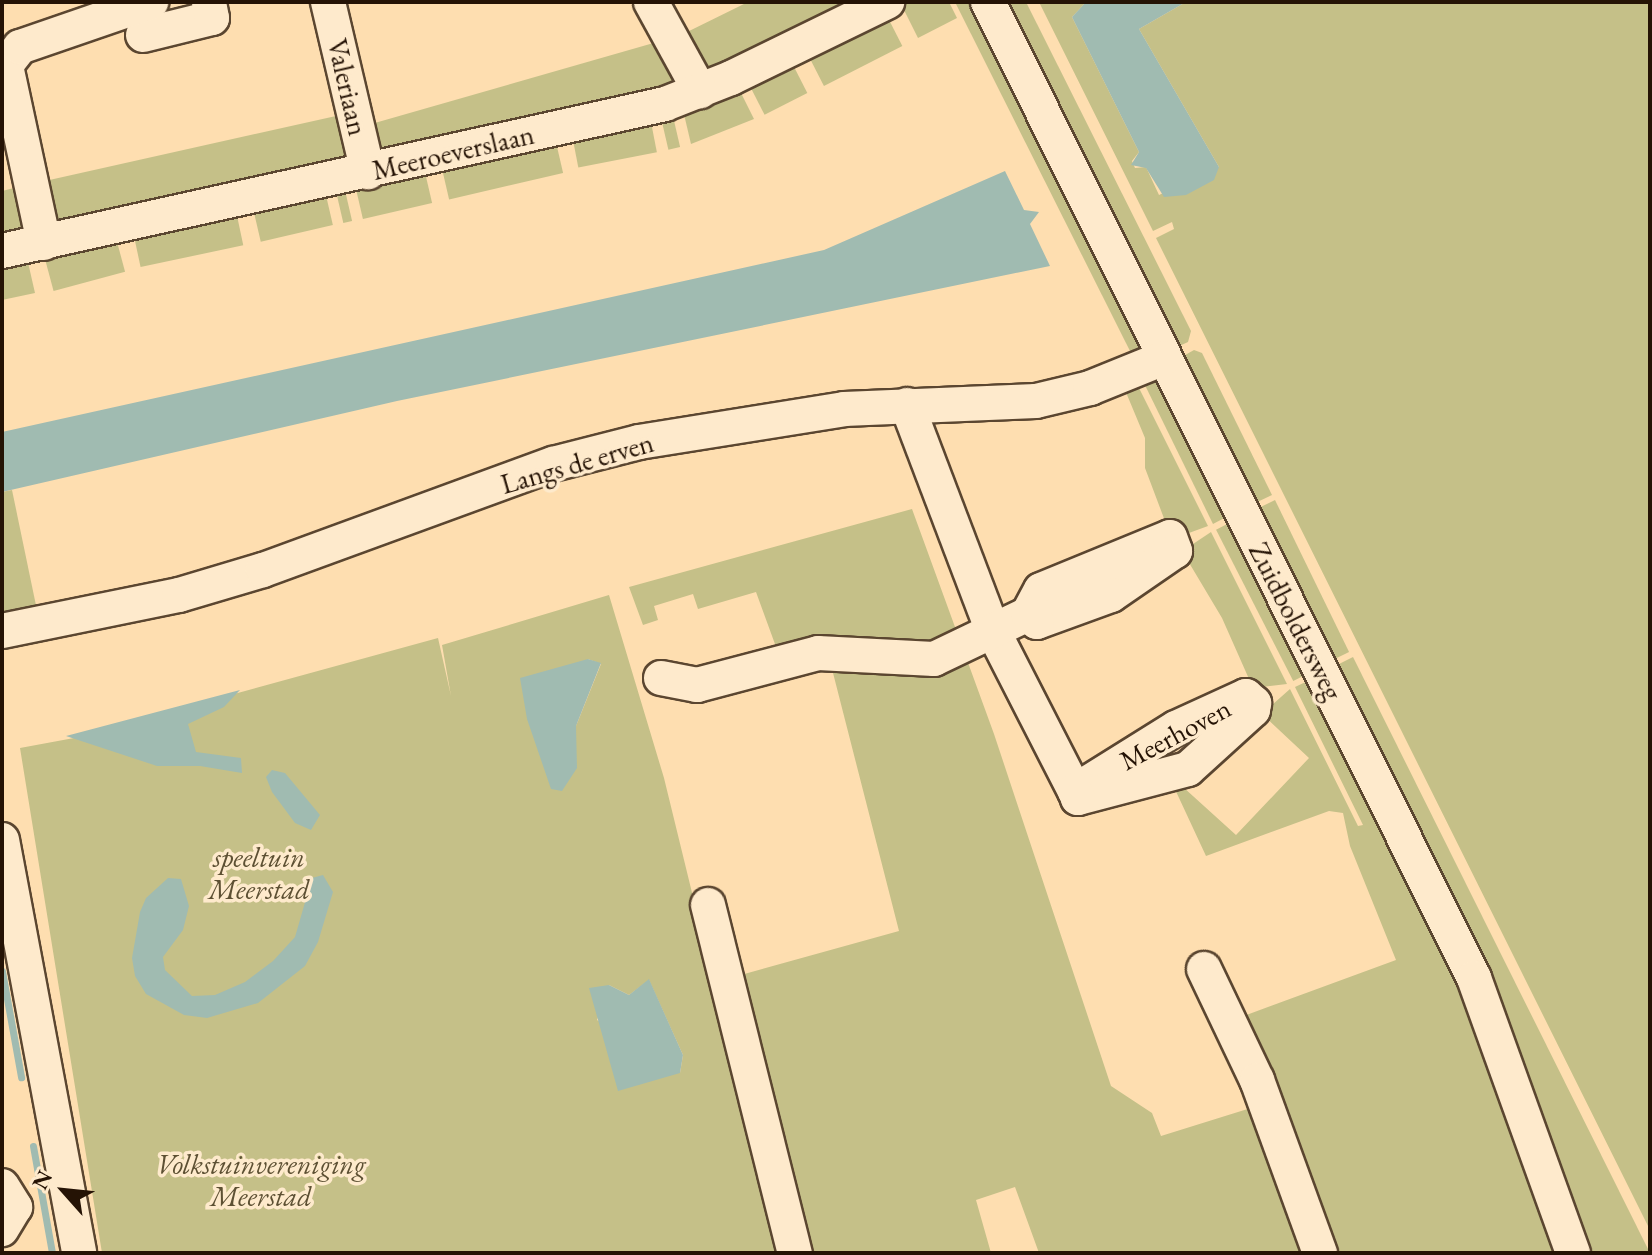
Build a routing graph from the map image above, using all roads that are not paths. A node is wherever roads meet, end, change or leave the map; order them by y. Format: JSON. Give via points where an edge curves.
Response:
{"nodes":[{"id":1,"x":151,"y":2,"type":"edge"},
{"id":2,"x":209,"y":2,"type":"edge"},
{"id":3,"x":328,"y":2,"type":"edge"},
{"id":4,"x":651,"y":2,"type":"edge"},
{"id":5,"x":887,"y":2,"type":"edge"},
{"id":6,"x":988,"y":2,"type":"edge"},
{"id":7,"x":143,"y":35,"type":"dead end"},
{"id":8,"x":6,"y":51,"type":"edge"},
{"id":9,"x":700,"y":91,"type":"junction"},
{"id":10,"x":368,"y":172,"type":"junction"},
{"id":11,"x":44,"y":243,"type":"junction"},
{"id":12,"x":2,"y":251,"type":"edge"},
{"id":13,"x":1164,"y":358,"type":"junction"},
{"id":14,"x":907,"y":405,"type":"junction"},
{"id":15,"x":1028,"y":614,"type":"dead end"},
{"id":16,"x":992,"y":629,"type":"junction"},
{"id":17,"x":2,"y":631,"type":"edge"},
{"id":18,"x":661,"y":678,"type":"dead end"},
{"id":19,"x":1075,"y":791,"type":"dead end"},
{"id":20,"x":2,"y":840,"type":"edge"},
{"id":21,"x":708,"y":905,"type":"dead end"},
{"id":22,"x":1204,"y":969,"type":"dead end"},
{"id":23,"x":2,"y":1186,"type":"edge"},
{"id":24,"x":2,"y":1229,"type":"edge"},
{"id":25,"x":79,"y":1253,"type":"edge"},
{"id":26,"x":795,"y":1253,"type":"edge"},
{"id":27,"x":1320,"y":1253,"type":"edge"},
{"id":28,"x":1573,"y":1253,"type":"edge"}],
"edges":[{"from":1,"to":8,"type":"street"},
{"from":2,"to":7,"type":"street","via":[[212,18]]},
{"from":3,"to":10,"type":"street","name":"Valeriaan"},
{"from":4,"to":9,"type":"street"},
{"from":5,"to":9,"type":"street","name":"Meeroeverslaan"},
{"from":6,"to":13,"type":"street","name":"Zuidboldersweg"},
{"from":8,"to":11,"type":"street","via":[[5,75]]},
{"from":9,"to":10,"type":"street","name":"Meeroeverslaan"},
{"from":10,"to":11,"type":"street","name":"Meeroeverslaan"},
{"from":11,"to":12,"type":"street","name":"Meeroeverslaan"},
{"from":13,"to":14,"type":"street","name":"Langs de erven","via":[[1090,388],[1036,401]]},
{"from":13,"to":28,"type":"street","name":"Zuidboldersweg","via":[[1484,1001]]},
{"from":14,"to":16,"type":"street"},
{"from":14,"to":17,"type":"street","name":"Langs de erven","via":[[844,409],[639,442],[553,464],[263,570],[179,595]]},
{"from":15,"to":16,"type":"street"},
{"from":16,"to":18,"type":"street","via":[[934,659],[818,653],[697,685]]},
{"from":16,"to":19,"type":"street"},
{"from":20,"to":25,"type":"street"},
{"from":21,"to":26,"type":"street"},
{"from":22,"to":27,"type":"street","via":[[1257,1080]]},
{"from":23,"to":24,"type":"street","via":[[15,1207]]}]}
